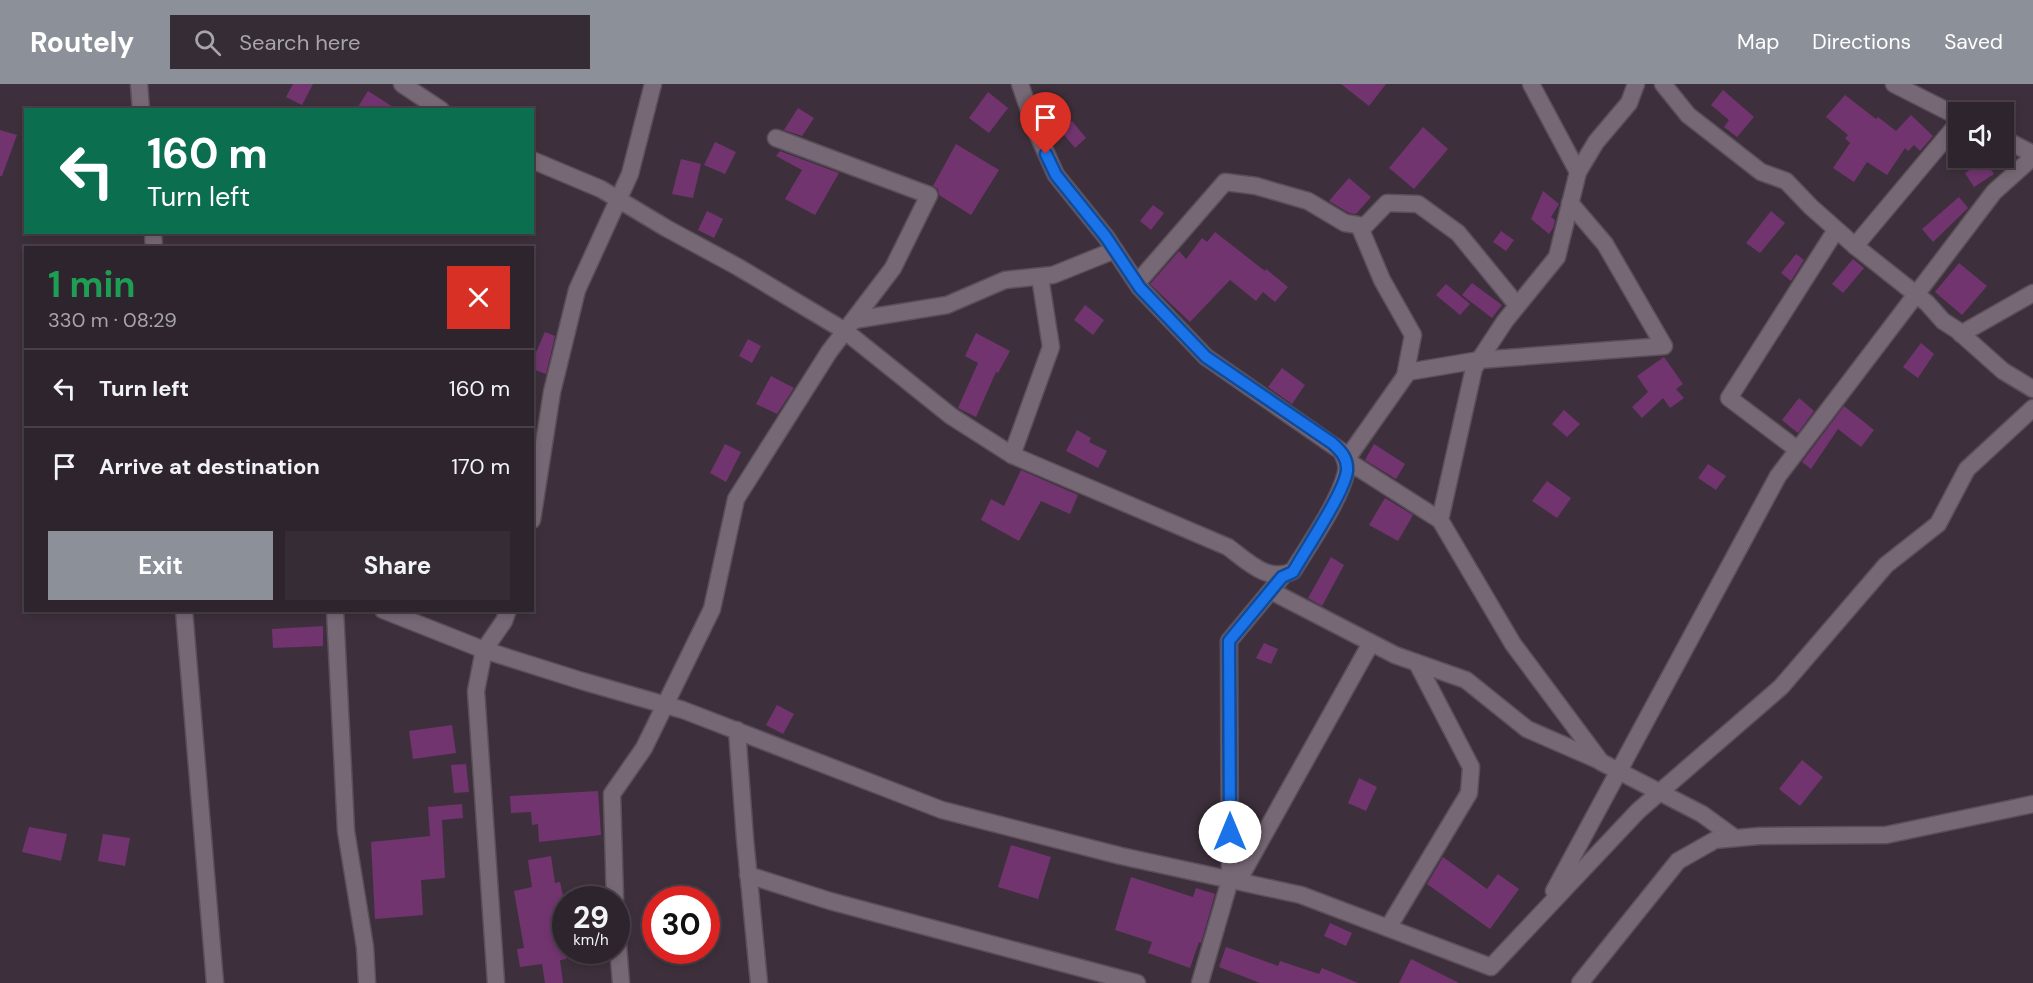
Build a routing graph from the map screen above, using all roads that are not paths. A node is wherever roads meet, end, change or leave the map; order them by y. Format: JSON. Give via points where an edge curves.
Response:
{"nodes":[{"id":1,"x":139,"y":84,"type":"edge"},
{"id":2,"x":402,"y":84,"type":"edge"},
{"id":3,"x":653,"y":84,"type":"edge"},
{"id":4,"x":1020,"y":84,"type":"edge"},
{"id":5,"x":1531,"y":84,"type":"edge"},
{"id":6,"x":1636,"y":84,"type":"edge"},
{"id":7,"x":1663,"y":84,"type":"edge"},
{"id":8,"x":1894,"y":84,"type":"edge"},
{"id":9,"x":141,"y":108,"type":"edge"},
{"id":10,"x":438,"y":108,"type":"edge"},
{"id":11,"x":1948,"y":111,"type":"edge"},
{"id":12,"x":1948,"y":135,"type":"edge"},
{"id":13,"x":776,"y":138,"type":"dead end"},
{"id":14,"x":2014,"y":145,"type":"edge"},
{"id":15,"x":2033,"y":155,"type":"edge"},
{"id":16,"x":534,"y":161,"type":"edge"},
{"id":17,"x":1578,"y":172,"type":"junction"},
{"id":18,"x":619,"y":199,"type":"junction"},
{"id":19,"x":1570,"y":202,"type":"junction"},
{"id":20,"x":1364,"y":226,"type":"junction"},
{"id":21,"x":1836,"y":230,"type":"junction"},
{"id":22,"x":1855,"y":246,"type":"junction"},
{"id":23,"x":1115,"y":250,"type":"junction"},
{"id":24,"x":1040,"y":277,"type":"junction"},
{"id":25,"x":1137,"y":283,"type":"junction"},
{"id":26,"x":2033,"y":293,"type":"edge"},
{"id":27,"x":1916,"y":294,"type":"junction"},
{"id":28,"x":1517,"y":305,"type":"junction"},
{"id":29,"x":850,"y":326,"type":"junction"},
{"id":30,"x":1961,"y":334,"type":"junction"},
{"id":31,"x":1479,"y":360,"type":"junction"},
{"id":32,"x":1405,"y":376,"type":"junction"},
{"id":33,"x":2033,"y":389,"type":"edge"},
{"id":34,"x":2033,"y":408,"type":"edge"},
{"id":35,"x":1798,"y":450,"type":"junction"},
{"id":36,"x":1012,"y":455,"type":"junction"},
{"id":37,"x":1346,"y":460,"type":"junction"},
{"id":38,"x":534,"y":506,"type":"edge"},
{"id":39,"x":1440,"y":520,"type":"junction"},
{"id":40,"x":1282,"y":577,"type":"junction"},
{"id":41,"x":1271,"y":591,"type":"junction"},
{"id":42,"x":184,"y":612,"type":"edge"},
{"id":43,"x":335,"y":612,"type":"edge"},
{"id":44,"x":388,"y":612,"type":"edge"},
{"id":45,"x":507,"y":612,"type":"edge"},
{"id":46,"x":1371,"y":643,"type":"junction"},
{"id":47,"x":484,"y":650,"type":"junction"},
{"id":48,"x":1417,"y":663,"type":"junction"},
{"id":49,"x":666,"y":705,"type":"junction"},
{"id":50,"x":737,"y":730,"type":"junction"},
{"id":51,"x":1601,"y":762,"type":"junction"},
{"id":52,"x":1619,"y":771,"type":"junction"},
{"id":53,"x":1660,"y":792,"type":"junction"},
{"id":54,"x":2033,"y":804,"type":"edge"},
{"id":55,"x":1734,"y":838,"type":"junction"},
{"id":56,"x":748,"y":875,"type":"junction"},
{"id":57,"x":1234,"y":880,"type":"junction"},
{"id":58,"x":615,"y":886,"type":"edge"},
{"id":59,"x":1544,"y":910,"type":"junction"},
{"id":60,"x":1388,"y":928,"type":"junction"},
{"id":61,"x":619,"y":964,"type":"edge"},
{"id":62,"x":215,"y":983,"type":"edge"},
{"id":63,"x":367,"y":983,"type":"edge"},
{"id":64,"x":496,"y":983,"type":"edge"},
{"id":65,"x":621,"y":983,"type":"edge"},
{"id":66,"x":759,"y":983,"type":"edge"},
{"id":67,"x":1137,"y":983,"type":"edge"},
{"id":68,"x":1200,"y":983,"type":"edge"},
{"id":69,"x":1580,"y":983,"type":"edge"}],
"edges":[{"from":1,"to":9,"type":"street"},
{"from":2,"to":10,"type":"street"},
{"from":3,"to":18,"type":"street","via":[[630,174]]},
{"from":4,"to":23,"type":"street","via":[[1036,133],[1056,175]]},
{"from":5,"to":17,"type":"street"},
{"from":6,"to":17,"type":"street","via":[[1629,103],[1596,142]]},
{"from":7,"to":21,"type":"street","via":[[1688,115],[1761,172],[1786,181]]},
{"from":8,"to":11,"type":"street"},
{"from":12,"to":22,"type":"street"},
{"from":13,"to":29,"type":"street","via":[[929,195],[893,268]]},
{"from":14,"to":15,"type":"street"},
{"from":15,"to":27,"type":"street","via":[[1994,192]]},
{"from":16,"to":18,"type":"street"},
{"from":17,"to":19,"type":"street"},
{"from":18,"to":29,"type":"street"},
{"from":18,"to":38,"type":"street","via":[[577,290],[552,392]]},
{"from":19,"to":28,"type":"street","via":[[1557,257]]},
{"from":19,"to":31,"type":"street","via":[[1605,244],[1664,346]]},
{"from":20,"to":25,"type":"street","via":[[1345,223],[1308,201],[1256,186],[1225,182]]},
{"from":20,"to":28,"type":"street","via":[[1387,203],[1418,204],[1458,233]]},
{"from":20,"to":32,"type":"street","via":[[1361,230],[1382,280],[1413,335]]},
{"from":21,"to":22,"type":"street"},
{"from":21,"to":35,"type":"street","via":[[1729,398]]},
{"from":22,"to":27,"type":"street"},
{"from":23,"to":24,"type":"street"},
{"from":23,"to":25,"type":"street"},
{"from":24,"to":29,"type":"street","via":[[1005,280],[947,305]]},
{"from":24,"to":36,"type":"street","via":[[1050,347]]},
{"from":25,"to":37,"type":"street","via":[[1206,357],[1332,443]]},
{"from":26,"to":30,"type":"street"},
{"from":27,"to":30,"type":"street"},
{"from":27,"to":35,"type":"street"},
{"from":28,"to":31,"type":"street"},
{"from":29,"to":36,"type":"street","via":[[951,416]]},
{"from":29,"to":49,"type":"street","via":[[829,352],[736,500],[712,609]]},
{"from":30,"to":33,"type":"street","via":[[2003,371]]},
{"from":31,"to":32,"type":"street","via":[[1408,372]]},
{"from":31,"to":39,"type":"street"},
{"from":32,"to":37,"type":"street"},
{"from":34,"to":53,"type":"street","via":[[1967,469],[1938,524],[1886,566],[1781,687]]},
{"from":35,"to":52,"type":"street","via":[[1778,476]]},
{"from":36,"to":40,"type":"street","via":[[1228,547],[1272,576]]},
{"from":37,"to":39,"type":"street"},
{"from":37,"to":40,"type":"street","via":[[1347,472],[1336,497],[1293,572]]},
{"from":39,"to":51,"type":"street","via":[[1513,644]]},
{"from":40,"to":41,"type":"street"},
{"from":41,"to":46,"type":"street"},
{"from":41,"to":57,"type":"street","via":[[1229,641]]},
{"from":42,"to":62,"type":"street"},
{"from":43,"to":63,"type":"street","via":[[346,831]]},
{"from":44,"to":47,"type":"street"},
{"from":45,"to":47,"type":"street"},
{"from":46,"to":48,"type":"street"},
{"from":46,"to":57,"type":"street"},
{"from":47,"to":49,"type":"street"},
{"from":47,"to":64,"type":"street","via":[[476,691]]},
{"from":48,"to":51,"type":"street","via":[[1466,680],[1527,729]]},
{"from":48,"to":60,"type":"street","via":[[1471,768],[1469,793]]},
{"from":49,"to":50,"type":"street"},
{"from":49,"to":58,"type":"street","via":[[644,748],[612,794]]},
{"from":50,"to":56,"type":"street"},
{"from":50,"to":57,"type":"street","via":[[942,810],[1121,856]]},
{"from":51,"to":52,"type":"street"},
{"from":52,"to":53,"type":"street"},
{"from":52,"to":59,"type":"street"},
{"from":53,"to":55,"type":"street","via":[[1702,814]]},
{"from":53,"to":59,"type":"street"},
{"from":54,"to":55,"type":"street","via":[[1886,835]]},
{"from":55,"to":69,"type":"street","via":[[1715,840],[1678,861]]},
{"from":56,"to":66,"type":"street"},
{"from":56,"to":67,"type":"street","via":[[830,901]]},
{"from":57,"to":60,"type":"street","via":[[1301,895]]},
{"from":57,"to":68,"type":"street"},
{"from":59,"to":60,"type":"street","via":[[1491,967]]},
{"from":61,"to":65,"type":"street"}]}
